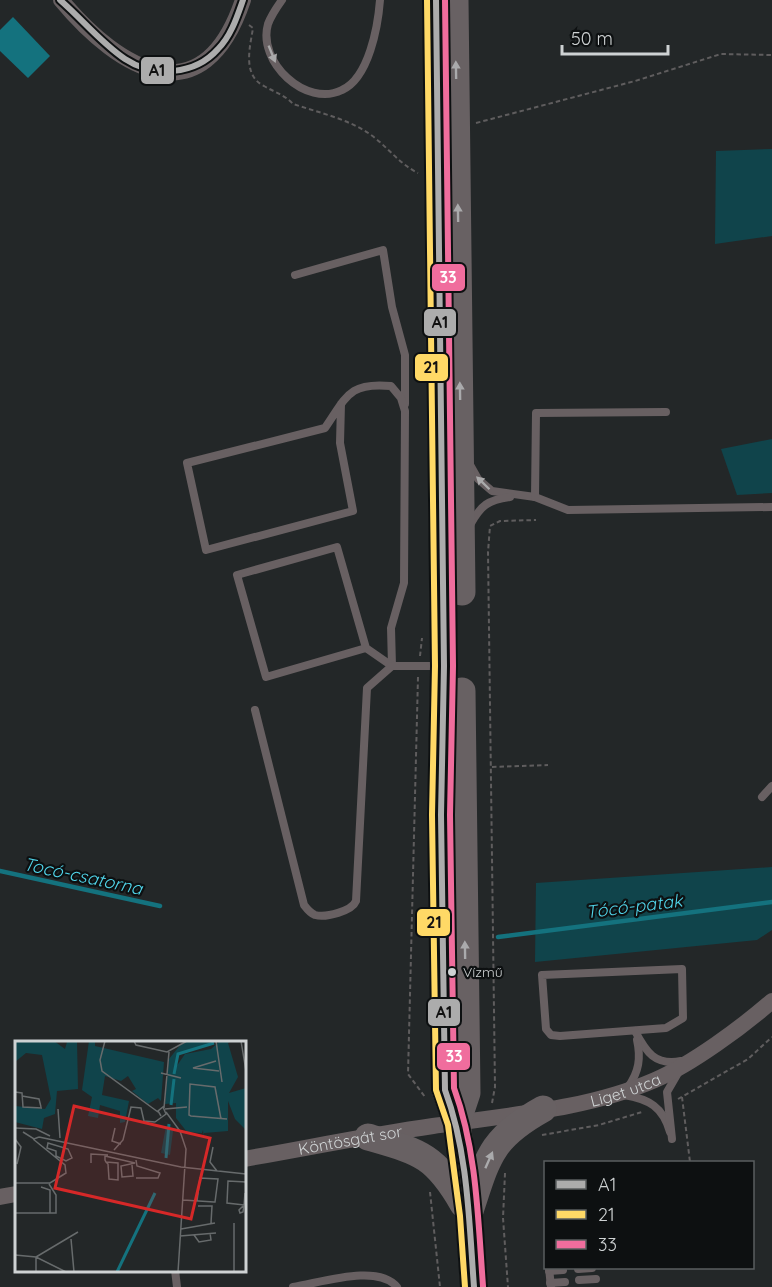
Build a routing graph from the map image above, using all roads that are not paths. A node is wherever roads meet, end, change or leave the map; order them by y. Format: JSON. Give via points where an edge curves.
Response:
{"nodes":[{"id":1,"x":61,"y":0,"type":"edge"},
{"id":2,"x":243,"y":0,"type":"edge"},
{"id":3,"x":282,"y":0,"type":"edge"},
{"id":4,"x":381,"y":0,"type":"edge"},
{"id":5,"x":436,"y":0,"type":"edge"},
{"id":6,"x":455,"y":0,"type":"edge"},
{"id":7,"x":295,"y":275,"type":"dead end"},
{"id":8,"x":341,"y":404,"type":"junction"},
{"id":9,"x":405,"y":411,"type":"junction"},
{"id":10,"x":666,"y":412,"type":"dead end"},
{"id":11,"x":461,"y":450,"type":"junction"},
{"id":12,"x":519,"y":496,"type":"junction"},
{"id":13,"x":535,"y":497,"type":"junction"},
{"id":14,"x":772,"y":507,"type":"edge"},
{"id":15,"x":462,"y":538,"type":"junction"},
{"id":16,"x":366,"y":648,"type":"junction"},
{"id":17,"x":392,"y":666,"type":"junction"},
{"id":18,"x":431,"y":666,"type":"junction"},
{"id":19,"x":255,"y":710,"type":"dead end"},
{"id":20,"x":772,"y":786,"type":"edge"},
{"id":21,"x":762,"y":797,"type":"dead end"},
{"id":22,"x":772,"y":1001,"type":"edge"},
{"id":23,"x":635,"y":1031,"type":"junction"},
{"id":24,"x":690,"y":1059,"type":"junction"},
{"id":25,"x":621,"y":1094,"type":"junction"},
{"id":26,"x":543,"y":1109,"type":"junction"},
{"id":27,"x":445,"y":1124,"type":"junction"},
{"id":28,"x":368,"y":1137,"type":"junction"},
{"id":29,"x":246,"y":1159,"type":"edge"},
{"id":30,"x":15,"y":1194,"type":"edge"},
{"id":31,"x":0,"y":1197,"type":"edge"},
{"id":32,"x":469,"y":1215,"type":"junction"},
{"id":33,"x":549,"y":1269,"type":"edge"},
{"id":34,"x":563,"y":1270,"type":"dead end"},
{"id":35,"x":175,"y":1272,"type":"edge"},
{"id":36,"x":596,"y":1279,"type":"dead end"},
{"id":37,"x":579,"y":1280,"type":"dead end"},
{"id":38,"x":565,"y":1282,"type":"dead end"},
{"id":39,"x":550,"y":1285,"type":"edge"},
{"id":40,"x":177,"y":1287,"type":"edge"},
{"id":41,"x":293,"y":1287,"type":"edge"},
{"id":42,"x":397,"y":1287,"type":"edge"},
{"id":43,"x":474,"y":1287,"type":"edge"}],
"edges":[{"from":1,"to":2,"type":"street","via":[[127,60],[148,70],[173,72],[189,69],[217,52],[233,27]]},
{"from":3,"to":4,"type":"lane","one_way":true,"via":[[268,25],[268,46],[280,74],[302,88],[326,95],[343,90],[357,76],[377,33]]},
{"from":5,"to":18,"type":"main road"},
{"from":11,"to":6,"type":"main road","one_way":true},
{"from":7,"to":9,"type":"lane","via":[[383,250],[405,355]]},
{"from":8,"to":8,"type":"lane","via":[[325,428],[187,463],[206,549],[353,511],[340,443]]},
{"from":8,"to":9,"type":"lane","via":[[350,391],[372,384],[390,386],[401,398]]},
{"from":9,"to":17,"type":"lane","via":[[404,583],[391,628]]},
{"from":10,"to":13,"type":"lane","via":[[536,413]]},
{"from":12,"to":11,"type":"lane","one_way":true,"via":[[492,491],[478,479]]},
{"from":11,"to":15,"type":"main road"},
{"from":12,"to":13,"type":"lane"},
{"from":12,"to":15,"type":"lane","via":[[482,504]]},
{"from":13,"to":14,"type":"lane","via":[[568,510]]},
{"from":27,"to":15,"type":"main road","one_way":true,"via":[[467,1093]]},
{"from":16,"to":16,"type":"lane","via":[[337,547],[237,575],[266,676]]},
{"from":16,"to":17,"type":"lane"},
{"from":17,"to":18,"type":"lane"},
{"from":17,"to":19,"type":"lane","via":[[367,688],[359,870],[356,901],[348,910],[319,916],[304,905]]},
{"from":18,"to":27,"type":"main road","via":[[441,815]]},
{"from":20,"to":21,"type":"lane"},
{"from":22,"to":24,"type":"street","name":"Liget utca","via":[[738,1029]]},
{"from":23,"to":23,"type":"lane","via":[[551,1035],[546,1029],[542,975],[682,969],[683,1018],[666,1028]]},
{"from":23,"to":24,"type":"lane","via":[[646,1052],[657,1061]]},
{"from":23,"to":25,"type":"lane","via":[[639,1062],[636,1076]]},
{"from":24,"to":25,"type":"street","name":"Liget utca","via":[[658,1079]]},
{"from":24,"to":25,"type":"lane","via":[[667,1092],[672,1139],[658,1107],[648,1100]]},
{"from":25,"to":26,"type":"street","name":"Liget utca"},
{"from":26,"to":27,"type":"street","name":"Liget utca"},
{"from":32,"to":26,"type":"main road","one_way":true,"via":[[498,1141],[518,1123]]},
{"from":27,"to":28,"type":"street","name":"Köntösgát sor"},
{"from":27,"to":32,"type":"main road"},
{"from":28,"to":29,"type":"street","name":"Köntösgát sor"},
{"from":28,"to":32,"type":"main road","via":[[427,1157],[447,1177]]},
{"from":30,"to":31,"type":"street"},
{"from":32,"to":43,"type":"main road"},
{"from":33,"to":34,"type":"lane"},
{"from":33,"to":39,"type":"lane"},
{"from":35,"to":40,"type":"lane"},
{"from":36,"to":37,"type":"lane"},
{"from":38,"to":39,"type":"lane"},
{"from":41,"to":42,"type":"lane","via":[[367,1275],[389,1278]]}]}
